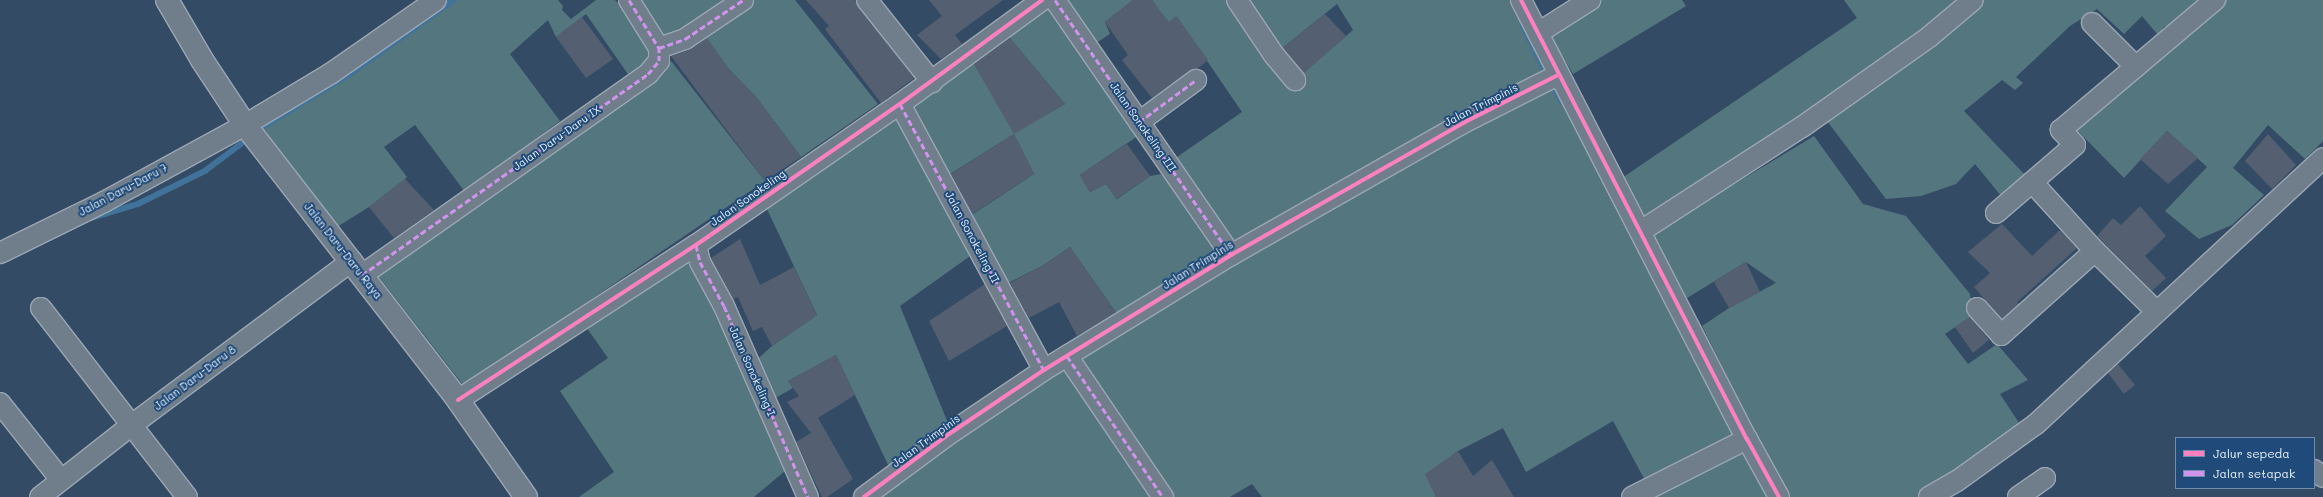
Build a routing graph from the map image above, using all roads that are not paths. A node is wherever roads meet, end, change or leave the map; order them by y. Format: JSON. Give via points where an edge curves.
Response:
{"nodes":[{"id":1,"x":167,"y":0,"type":"edge"},
{"id":2,"x":436,"y":0,"type":"edge"},
{"id":3,"x":629,"y":0,"type":"edge"},
{"id":4,"x":743,"y":0,"type":"edge"},
{"id":5,"x":867,"y":0,"type":"edge"},
{"id":6,"x":1042,"y":0,"type":"edge"},
{"id":7,"x":1054,"y":0,"type":"edge"},
{"id":8,"x":1237,"y":0,"type":"edge"},
{"id":9,"x":1521,"y":0,"type":"edge"},
{"id":10,"x":1590,"y":0,"type":"edge"},
{"id":11,"x":1973,"y":0,"type":"edge"},
{"id":12,"x":2215,"y":0,"type":"edge"},
{"id":13,"x":2092,"y":24,"type":"dead end"},
{"id":14,"x":1538,"y":33,"type":"junction"},
{"id":15,"x":659,"y":48,"type":"junction"},
{"id":16,"x":2136,"y":67,"type":"junction"},
{"id":17,"x":1558,"y":75,"type":"junction"},
{"id":18,"x":1196,"y":80,"type":"dead end"},
{"id":19,"x":1296,"y":80,"type":"dead end"},
{"id":20,"x":932,"y":82,"type":"junction"},
{"id":21,"x":900,"y":104,"type":"junction"},
{"id":22,"x":1139,"y":122,"type":"junction"},
{"id":23,"x":245,"y":125,"type":"junction"},
{"id":24,"x":2323,"y":158,"type":"edge"},
{"id":25,"x":2032,"y":182,"type":"junction"},
{"id":26,"x":1996,"y":213,"type":"dead end"},
{"id":27,"x":1641,"y":231,"type":"junction"},
{"id":28,"x":696,"y":245,"type":"junction"},
{"id":29,"x":2095,"y":251,"type":"junction"},
{"id":30,"x":0,"y":253,"type":"edge"},
{"id":31,"x":1230,"y":255,"type":"junction"},
{"id":32,"x":357,"y":268,"type":"junction"},
{"id":33,"x":41,"y":308,"type":"dead end"},
{"id":34,"x":1977,"y":308,"type":"dead end"},
{"id":35,"x":2156,"y":312,"type":"junction"},
{"id":36,"x":1067,"y":356,"type":"junction"},
{"id":37,"x":1044,"y":370,"type":"junction"},
{"id":38,"x":458,"y":400,"type":"junction"},
{"id":39,"x":3,"y":414,"type":"edge"},
{"id":40,"x":133,"y":424,"type":"junction"},
{"id":41,"x":1747,"y":439,"type":"junction"},
{"id":42,"x":2315,"y":471,"type":"edge"},
{"id":43,"x":2323,"y":477,"type":"edge"},
{"id":44,"x":2045,"y":478,"type":"dead end"},
{"id":45,"x":61,"y":480,"type":"junction"},
{"id":46,"x":40,"y":497,"type":"edge"},
{"id":47,"x":187,"y":497,"type":"edge"},
{"id":48,"x":526,"y":497,"type":"edge"},
{"id":49,"x":808,"y":497,"type":"edge"},
{"id":50,"x":864,"y":497,"type":"edge"},
{"id":51,"x":1163,"y":497,"type":"edge"},
{"id":52,"x":1632,"y":497,"type":"edge"},
{"id":53,"x":1779,"y":497,"type":"edge"},
{"id":54,"x":1929,"y":497,"type":"edge"},
{"id":55,"x":2018,"y":497,"type":"edge"}],
"edges":[{"from":1,"to":23,"type":"main road","name":"Jalan Daru-Daru Raya","via":[[202,60]]},
{"from":2,"to":23,"type":"street","name":"Jalan Daru-Daru 7","via":[[330,74]]},
{"from":3,"to":15,"type":"street"},
{"from":4,"to":15,"type":"street","via":[[685,39]]},
{"from":5,"to":20,"type":"street"},
{"from":6,"to":20,"type":"street","name":"Jalan Sonokeling"},
{"from":7,"to":22,"type":"street","name":"Jalan Sonokeling III"},
{"from":8,"to":19,"type":"street","via":[[1274,55]]},
{"from":9,"to":14,"type":"street"},
{"from":10,"to":14,"type":"street"},
{"from":11,"to":27,"type":"street","via":[[1929,37],[1802,127]]},
{"from":12,"to":16,"type":"street"},
{"from":13,"to":16,"type":"street"},
{"from":14,"to":17,"type":"street"},
{"from":15,"to":32,"type":"street","name":"Jalan Daru-Daru IX","via":[[659,61],[648,74]]},
{"from":16,"to":25,"type":"street","via":[[2062,130],[2075,145]]},
{"from":17,"to":27,"type":"street"},
{"from":17,"to":31,"type":"street","name":"Jalan Trimpinis","via":[[1463,123]]},
{"from":18,"to":22,"type":"street"},
{"from":20,"to":21,"type":"street","name":"Jalan Sonokeling"},
{"from":21,"to":28,"type":"street","name":"Jalan Sonokeling"},
{"from":21,"to":37,"type":"street","name":"Jalan Sonokeling II"},
{"from":22,"to":31,"type":"street","name":"Jalan Sonokeling III"},
{"from":23,"to":30,"type":"street","name":"Jalan Daru-Daru 7","via":[[104,202]]},
{"from":23,"to":32,"type":"main road","name":"Jalan Daru-Daru Raya"},
{"from":24,"to":35,"type":"street"},
{"from":25,"to":26,"type":"street"},
{"from":25,"to":29,"type":"street"},
{"from":27,"to":41,"type":"street"},
{"from":28,"to":38,"type":"street","name":"Jalan Sonokeling"},
{"from":28,"to":49,"type":"street","name":"Jalan Sonokeling I","via":[[700,262],[724,306]]},
{"from":29,"to":34,"type":"street","via":[[2001,335]]},
{"from":29,"to":35,"type":"street"},
{"from":31,"to":36,"type":"street","name":"Jalan Trimpinis"},
{"from":32,"to":38,"type":"main road","name":"Jalan Daru-Daru Raya"},
{"from":32,"to":40,"type":"street","name":"Jalan Daru-Daru 8"},
{"from":33,"to":40,"type":"street"},
{"from":35,"to":54,"type":"street","via":[[2036,424]]},
{"from":36,"to":37,"type":"street","name":"Jalan Trimpinis"},
{"from":36,"to":51,"type":"street"},
{"from":37,"to":50,"type":"street","name":"Jalan Trimpinis","via":[[952,432]]},
{"from":38,"to":48,"type":"main road","name":"Jalan Daru-Daru Raya"},
{"from":39,"to":45,"type":"street"},
{"from":40,"to":45,"type":"street","name":"Jalan Daru-Daru 8"},
{"from":40,"to":47,"type":"street"},
{"from":41,"to":52,"type":"street"},
{"from":41,"to":53,"type":"street"},
{"from":42,"to":43,"type":"street"},
{"from":44,"to":55,"type":"street"},
{"from":45,"to":46,"type":"street","name":"Jalan Daru-Daru 8"}]}
